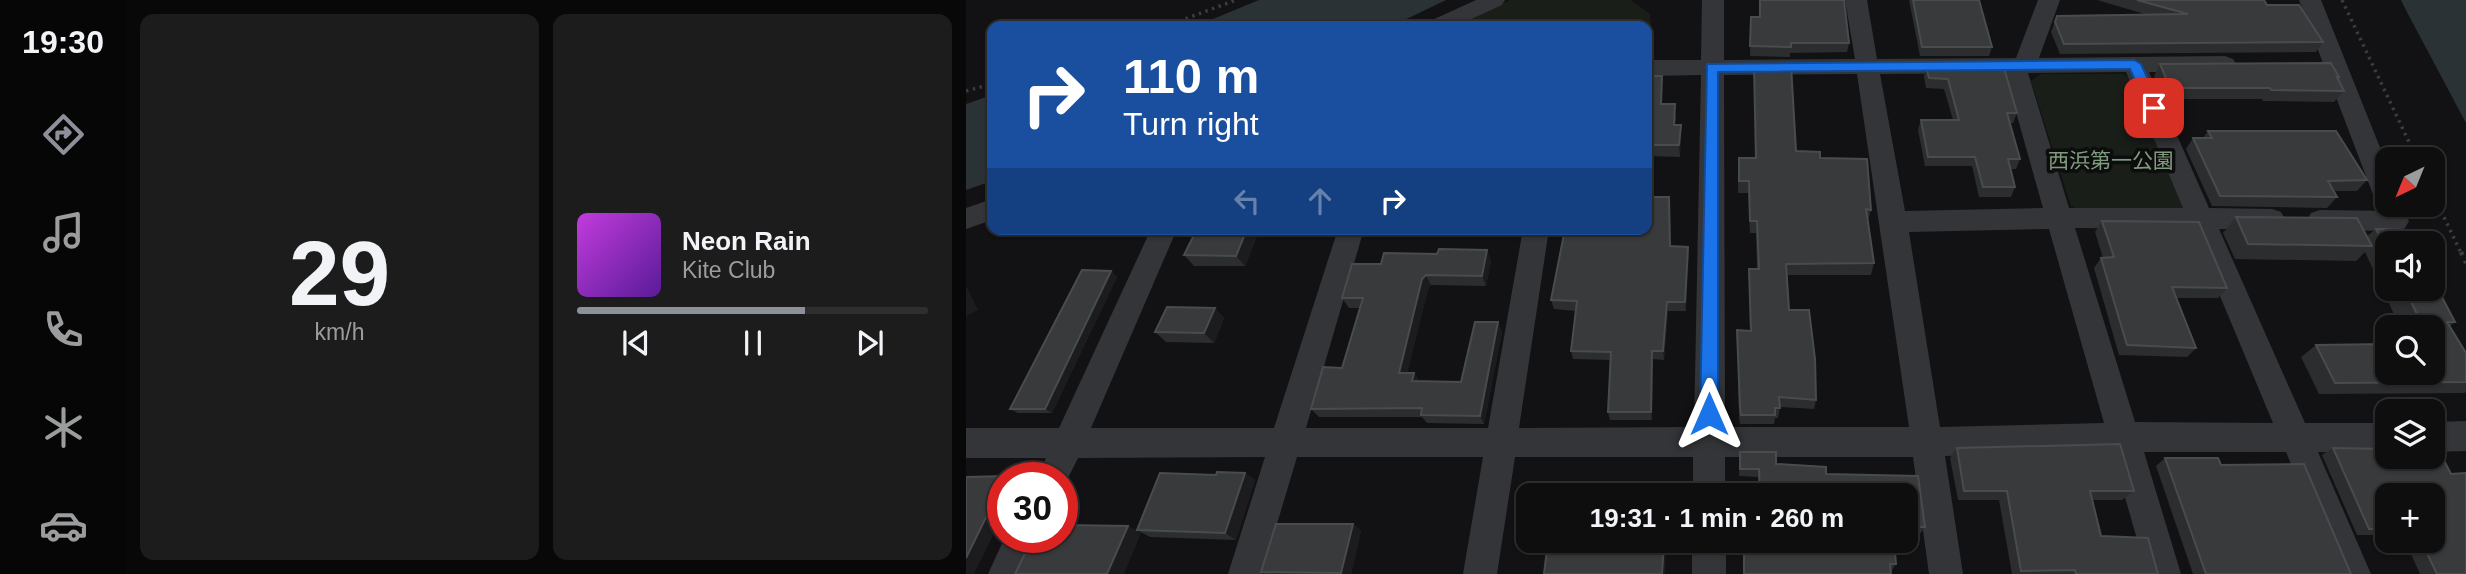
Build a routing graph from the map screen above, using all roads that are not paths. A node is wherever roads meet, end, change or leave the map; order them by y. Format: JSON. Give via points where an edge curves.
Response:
{"nodes":[{"id":1,"x":1494,"y":0,"type":"edge"},
{"id":2,"x":1713,"y":0,"type":"edge"},
{"id":3,"x":1856,"y":0,"type":"edge"},
{"id":4,"x":2049,"y":0,"type":"edge"},
{"id":5,"x":2310,"y":0,"type":"edge"},
{"id":6,"x":1449,"y":21,"type":"edge"},
{"id":7,"x":2134,"y":64,"type":"junction"},
{"id":8,"x":2241,"y":64,"type":"edge"},
{"id":9,"x":2308,"y":64,"type":"edge"},
{"id":10,"x":2335,"y":64,"type":"junction"},
{"id":11,"x":1866,"y":66,"type":"junction"},
{"id":12,"x":2019,"y":66,"type":"junction"},
{"id":13,"x":1652,"y":68,"type":"edge"},
{"id":14,"x":1712,"y":68,"type":"junction"},
{"id":15,"x":2375,"y":165,"type":"edge"},
{"id":16,"x":987,"y":211,"type":"edge"},
{"id":17,"x":2375,"y":216,"type":"edge"},
{"id":18,"x":2059,"y":218,"type":"junction"},
{"id":19,"x":2203,"y":218,"type":"junction"},
{"id":20,"x":966,"y":219,"type":"edge"},
{"id":21,"x":1894,"y":222,"type":"junction"},
{"id":22,"x":1161,"y":235,"type":"edge"},
{"id":23,"x":1349,"y":235,"type":"edge"},
{"id":24,"x":1535,"y":235,"type":"edge"},
{"id":25,"x":2466,"y":436,"type":"edge"},
{"id":26,"x":2122,"y":437,"type":"junction"},
{"id":27,"x":2445,"y":437,"type":"edge"},
{"id":28,"x":2375,"y":438,"type":"edge"},
{"id":29,"x":2297,"y":439,"type":"junction"},
{"id":30,"x":1709,"y":441,"type":"junction"},
{"id":31,"x":1071,"y":442,"type":"junction"},
{"id":32,"x":1927,"y":442,"type":"junction"},
{"id":33,"x":966,"y":443,"type":"edge"},
{"id":34,"x":1287,"y":443,"type":"junction"},
{"id":35,"x":1501,"y":443,"type":"junction"},
{"id":36,"x":1061,"y":462,"type":"edge"},
{"id":37,"x":1709,"y":483,"type":"edge"},
{"id":38,"x":1015,"y":553,"type":"edge"},
{"id":39,"x":1709,"y":553,"type":"edge"},
{"id":40,"x":1005,"y":574,"type":"edge"},
{"id":41,"x":1245,"y":574,"type":"edge"},
{"id":42,"x":1480,"y":574,"type":"edge"},
{"id":43,"x":1709,"y":574,"type":"edge"},
{"id":44,"x":1946,"y":574,"type":"edge"},
{"id":45,"x":2164,"y":574,"type":"edge"},
{"id":46,"x":2354,"y":574,"type":"edge"}],
"edges":[{"from":1,"to":6,"type":"street"},
{"from":2,"to":14,"type":"street"},
{"from":3,"to":11,"type":"street"},
{"from":4,"to":12,"type":"street"},
{"from":5,"to":10,"type":"street"},
{"from":7,"to":8,"type":"street"},
{"from":7,"to":12,"type":"street"},
{"from":7,"to":19,"type":"street"},
{"from":9,"to":10,"type":"street"},
{"from":10,"to":15,"type":"street"},
{"from":11,"to":12,"type":"street"},
{"from":11,"to":14,"type":"street"},
{"from":11,"to":21,"type":"street"},
{"from":12,"to":18,"type":"street"},
{"from":13,"to":14,"type":"street"},
{"from":14,"to":30,"type":"street"},
{"from":16,"to":20,"type":"street"},
{"from":17,"to":19,"type":"street"},
{"from":18,"to":19,"type":"street"},
{"from":18,"to":21,"type":"street"},
{"from":18,"to":26,"type":"street"},
{"from":19,"to":29,"type":"street"},
{"from":21,"to":32,"type":"street"},
{"from":22,"to":31,"type":"street"},
{"from":23,"to":34,"type":"street"},
{"from":24,"to":35,"type":"street"},
{"from":25,"to":27,"type":"street"},
{"from":26,"to":29,"type":"street"},
{"from":26,"to":32,"type":"street"},
{"from":26,"to":45,"type":"street"},
{"from":28,"to":29,"type":"street"},
{"from":29,"to":46,"type":"street"},
{"from":30,"to":32,"type":"street"},
{"from":30,"to":35,"type":"street"},
{"from":30,"to":37,"type":"street"},
{"from":31,"to":33,"type":"street"},
{"from":31,"to":34,"type":"street"},
{"from":31,"to":36,"type":"street"},
{"from":32,"to":44,"type":"street"},
{"from":34,"to":35,"type":"street"},
{"from":34,"to":41,"type":"street"},
{"from":35,"to":42,"type":"street"},
{"from":38,"to":40,"type":"street"},
{"from":39,"to":43,"type":"street"}]}
